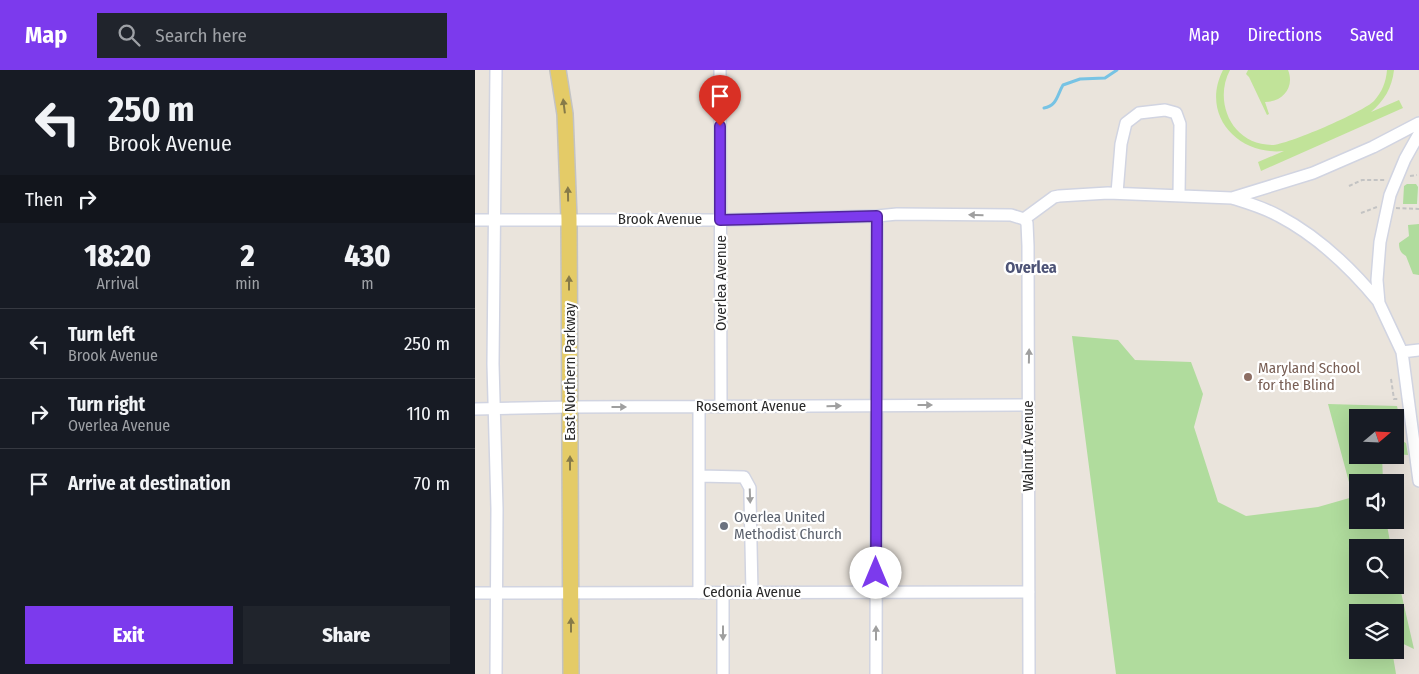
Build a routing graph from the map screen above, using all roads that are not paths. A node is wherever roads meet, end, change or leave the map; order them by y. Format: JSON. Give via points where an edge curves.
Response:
{"nodes":[{"id":1,"x":496,"y":70,"type":"edge"},
{"id":2,"x":558,"y":70,"type":"edge"},
{"id":3,"x":720,"y":70,"type":"edge"},
{"id":4,"x":1419,"y":123,"type":"edge"},
{"id":5,"x":1419,"y":134,"type":"edge"},
{"id":6,"x":1117,"y":193,"type":"junction"},
{"id":7,"x":1179,"y":195,"type":"junction"},
{"id":8,"x":1232,"y":198,"type":"junction"},
{"id":9,"x":877,"y":216,"type":"junction"},
{"id":10,"x":495,"y":219,"type":"junction"},
{"id":11,"x":569,"y":219,"type":"junction"},
{"id":12,"x":1024,"y":219,"type":"junction"},
{"id":13,"x":475,"y":220,"type":"edge"},
{"id":14,"x":720,"y":220,"type":"junction"},
{"id":15,"x":1379,"y":303,"type":"junction"},
{"id":16,"x":1419,"y":350,"type":"edge"},
{"id":17,"x":1402,"y":352,"type":"junction"},
{"id":18,"x":877,"y":405,"type":"junction"},
{"id":19,"x":1028,"y":405,"type":"junction"},
{"id":20,"x":699,"y":406,"type":"junction"},
{"id":21,"x":570,"y":407,"type":"junction"},
{"id":22,"x":721,"y":407,"type":"junction"},
{"id":23,"x":475,"y":409,"type":"edge"},
{"id":24,"x":495,"y":410,"type":"junction"},
{"id":25,"x":1417,"y":443,"type":"edge"},
{"id":26,"x":699,"y":476,"type":"junction"},
{"id":27,"x":1419,"y":481,"type":"edge"},
{"id":28,"x":571,"y":592,"type":"junction"},
{"id":29,"x":876,"y":592,"type":"junction"},
{"id":30,"x":1029,"y":592,"type":"junction"},
{"id":31,"x":475,"y":593,"type":"edge"},
{"id":32,"x":496,"y":593,"type":"junction"},
{"id":33,"x":699,"y":593,"type":"junction"},
{"id":34,"x":723,"y":593,"type":"junction"},
{"id":35,"x":752,"y":593,"type":"junction"},
{"id":36,"x":496,"y":674,"type":"edge"},
{"id":37,"x":571,"y":674,"type":"edge"},
{"id":38,"x":723,"y":674,"type":"edge"},
{"id":39,"x":876,"y":674,"type":"edge"},
{"id":40,"x":1029,"y":674,"type":"edge"}],
"edges":[{"from":1,"to":10,"type":"street"},
{"from":11,"to":2,"type":"main road","name":"East Northern Parkway","one_way":true,"via":[[565,114]]},
{"from":3,"to":14,"type":"street","name":"Overlea Avenue"},
{"from":4,"to":8,"type":"street","via":[[1313,173]]},
{"from":5,"to":15,"type":"street","via":[[1396,179],[1385,214],[1377,280]]},
{"from":6,"to":7,"type":"street"},
{"from":6,"to":7,"type":"street","via":[[1126,123],[1139,113],[1165,110],[1176,113],[1180,124]]},
{"from":6,"to":12,"type":"street","via":[[1054,197]]},
{"from":7,"to":8,"type":"street"},
{"from":8,"to":15,"type":"street","via":[[1277,215],[1299,228],[1343,262]]},
{"from":12,"to":9,"type":"street","name":"Brook Avenue","one_way":true,"via":[[1011,215]]},
{"from":9,"to":14,"type":"street","name":"Brook Avenue"},
{"from":9,"to":18,"type":"street"},
{"from":10,"to":11,"type":"street","name":"Brook Avenue"},
{"from":10,"to":13,"type":"street","name":"Brook Avenue"},
{"from":10,"to":24,"type":"street"},
{"from":11,"to":14,"type":"street","name":"Brook Avenue"},
{"from":21,"to":11,"type":"main road","name":"East Northern Parkway","one_way":true},
{"from":19,"to":12,"type":"street","name":"Walnut Avenue","one_way":true,"via":[[1029,246]]},
{"from":14,"to":22,"type":"street","name":"Overlea Avenue"},
{"from":15,"to":17,"type":"street"},
{"from":16,"to":17,"type":"street"},
{"from":17,"to":25,"type":"street"},
{"from":18,"to":19,"type":"street","name":"Rosemont Avenue","one_way":true},
{"from":22,"to":18,"type":"street","name":"Rosemont Avenue","one_way":true},
{"from":18,"to":29,"type":"street"},
{"from":19,"to":30,"type":"street","name":"Walnut Avenue"},
{"from":21,"to":20,"type":"street","name":"Rosemont Avenue","one_way":true},
{"from":20,"to":22,"type":"street","name":"Rosemont Avenue"},
{"from":20,"to":26,"type":"street"},
{"from":21,"to":24,"type":"street","name":"Rosemont Avenue"},
{"from":28,"to":21,"type":"main road","name":"East Northern Parkway","one_way":true},
{"from":23,"to":24,"type":"street","name":"Rosemont Avenue"},
{"from":24,"to":32,"type":"street"},
{"from":25,"to":27,"type":"street"},
{"from":26,"to":33,"type":"street"},
{"from":26,"to":35,"type":"street","one_way":true,"via":[[744,477],[748,482]]},
{"from":28,"to":32,"type":"street","name":"Cedonia Avenue"},
{"from":28,"to":33,"type":"street","name":"Cedonia Avenue"},
{"from":37,"to":28,"type":"main road","name":"East Northern Parkway","one_way":true},
{"from":29,"to":30,"type":"street","name":"Cedonia Avenue"},
{"from":29,"to":35,"type":"street","name":"Cedonia Avenue"},
{"from":39,"to":29,"type":"street","one_way":true},
{"from":30,"to":40,"type":"street","name":"Walnut Avenue"},
{"from":31,"to":32,"type":"street","name":"Cedonia Avenue"},
{"from":32,"to":36,"type":"street"},
{"from":33,"to":34,"type":"street","name":"Cedonia Avenue"},
{"from":34,"to":35,"type":"street","name":"Cedonia Avenue"},
{"from":34,"to":38,"type":"street","one_way":true}]}
